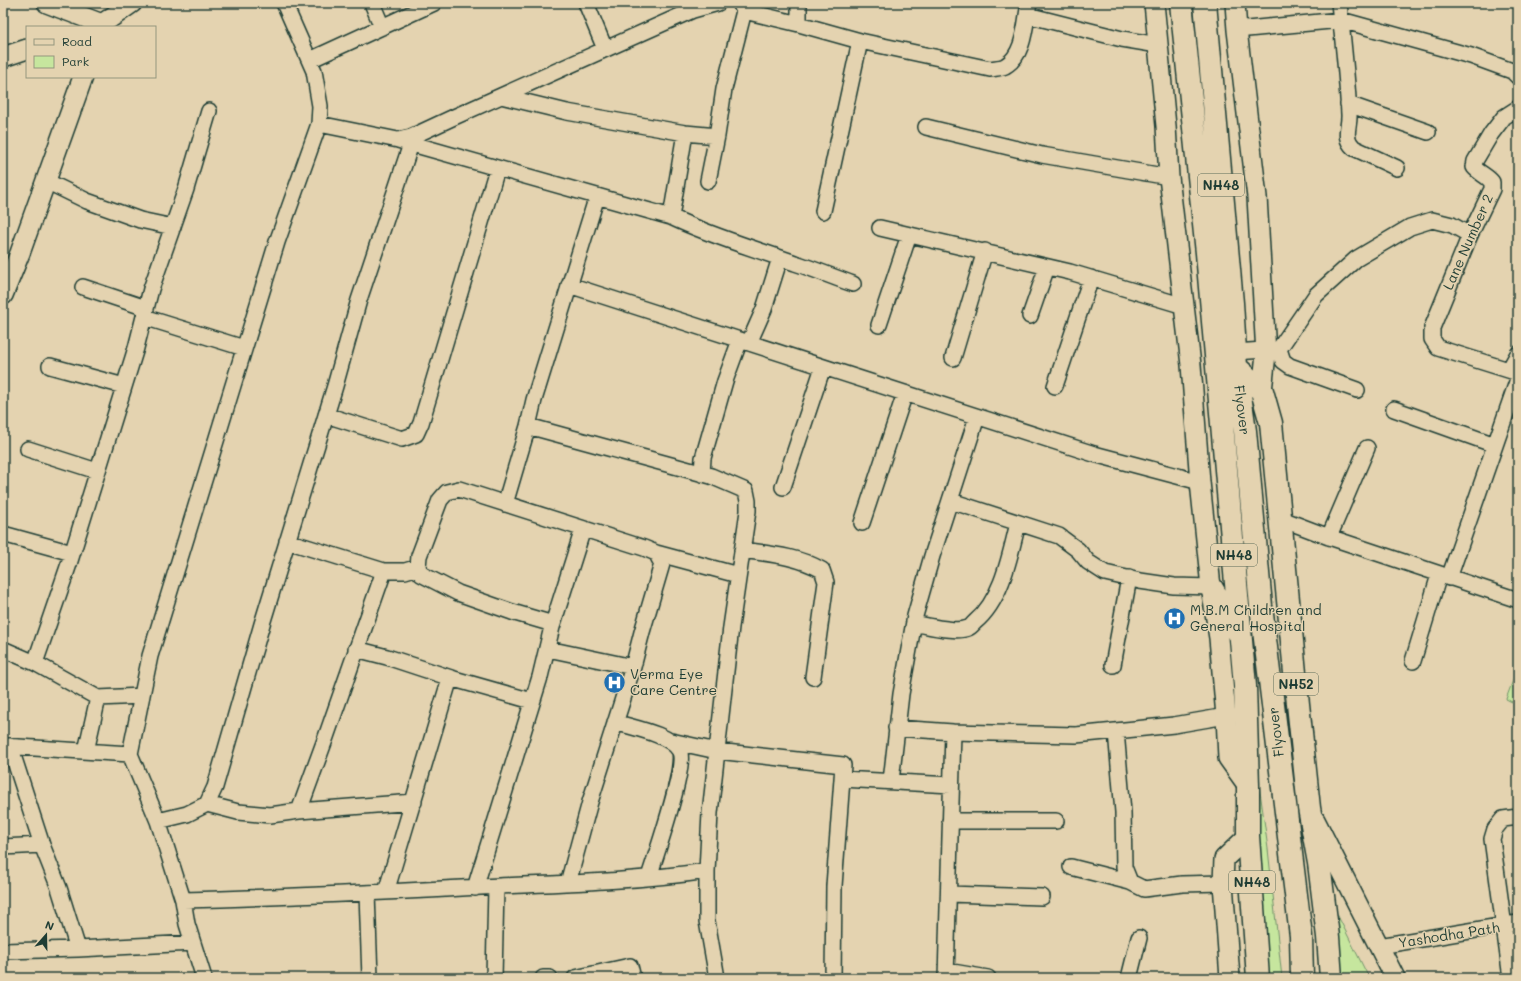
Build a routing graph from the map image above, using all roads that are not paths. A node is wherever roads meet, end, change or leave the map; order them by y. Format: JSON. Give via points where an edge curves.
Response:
{"nodes":[{"id":1,"x":47,"y":3,"type":"edge"},
{"id":2,"x":284,"y":3,"type":"edge"},
{"id":3,"x":372,"y":3,"type":"edge"},
{"id":4,"x":434,"y":3,"type":"edge"},
{"id":5,"x":586,"y":3,"type":"edge"},
{"id":6,"x":718,"y":3,"type":"edge"},
{"id":7,"x":799,"y":3,"type":"edge"},
{"id":8,"x":1154,"y":3,"type":"edge"},
{"id":9,"x":1181,"y":3,"type":"edge"},
{"id":10,"x":1205,"y":3,"type":"edge"},
{"id":11,"x":1235,"y":3,"type":"edge"},
{"id":12,"x":1339,"y":3,"type":"edge"},
{"id":13,"x":127,"y":4,"type":"edge"},
{"id":14,"x":742,"y":7,"type":"edge"},
{"id":15,"x":1028,"y":9,"type":"edge"},
{"id":16,"x":1341,"y":20,"type":"junction"},
{"id":17,"x":799,"y":24,"type":"junction"},
{"id":18,"x":99,"y":26,"type":"edge"},
{"id":19,"x":382,"y":27,"type":"junction"},
{"id":20,"x":1237,"y":30,"type":"junction"},
{"id":21,"x":860,"y":41,"type":"junction"},
{"id":22,"x":1158,"y":45,"type":"junction"},
{"id":23,"x":26,"y":49,"type":"edge"},
{"id":24,"x":606,"y":49,"type":"junction"},
{"id":25,"x":3,"y":58,"type":"edge"},
{"id":26,"x":310,"y":60,"type":"junction"},
{"id":27,"x":1518,"y":77,"type":"edge"},
{"id":28,"x":83,"y":78,"type":"edge"},
{"id":29,"x":501,"y":96,"type":"junction"},
{"id":30,"x":1348,"y":104,"type":"junction"},
{"id":31,"x":1518,"y":108,"type":"edge"},
{"id":32,"x":209,"y":111,"type":"dead end"},
{"id":33,"x":319,"y":124,"type":"junction"},
{"id":34,"x":926,"y":127,"type":"dead end"},
{"id":35,"x":1428,"y":132,"type":"dead end"},
{"id":36,"x":685,"y":133,"type":"junction"},
{"id":37,"x":717,"y":136,"type":"junction"},
{"id":38,"x":404,"y":142,"type":"junction"},
{"id":39,"x":1397,"y":168,"type":"dead end"},
{"id":40,"x":497,"y":169,"type":"junction"},
{"id":41,"x":1169,"y":177,"type":"junction"},
{"id":42,"x":708,"y":180,"type":"dead end"},
{"id":43,"x":46,"y":181,"type":"junction"},
{"id":44,"x":597,"y":196,"type":"junction"},
{"id":45,"x":823,"y":211,"type":"dead end"},
{"id":46,"x":671,"y":217,"type":"junction"},
{"id":47,"x":173,"y":227,"type":"junction"},
{"id":48,"x":880,"y":228,"type":"dead end"},
{"id":49,"x":909,"y":235,"type":"junction"},
{"id":50,"x":1470,"y":235,"type":"junction"},
{"id":51,"x":985,"y":251,"type":"junction"},
{"id":52,"x":780,"y":258,"type":"junction"},
{"id":53,"x":1047,"y":267,"type":"junction"},
{"id":54,"x":1092,"y":278,"type":"junction"},
{"id":55,"x":853,"y":284,"type":"dead end"},
{"id":56,"x":569,"y":285,"type":"junction"},
{"id":57,"x":83,"y":287,"type":"dead end"},
{"id":58,"x":3,"y":295,"type":"edge"},
{"id":59,"x":1184,"y":306,"type":"junction"},
{"id":60,"x":145,"y":313,"type":"junction"},
{"id":61,"x":1030,"y":316,"type":"dead end"},
{"id":62,"x":879,"y":326,"type":"dead end"},
{"id":63,"x":744,"y":341,"type":"junction"},
{"id":64,"x":244,"y":348,"type":"junction"},
{"id":65,"x":1272,"y":349,"type":"junction"},
{"id":66,"x":1518,"y":354,"type":"edge"},
{"id":67,"x":953,"y":358,"type":"dead end"},
{"id":68,"x":1236,"y":360,"type":"junction"},
{"id":69,"x":50,"y":366,"type":"dead end"},
{"id":70,"x":823,"y":367,"type":"junction"},
{"id":71,"x":1515,"y":374,"type":"edge"},
{"id":72,"x":124,"y":386,"type":"junction"},
{"id":73,"x":1055,"y":386,"type":"dead end"},
{"id":74,"x":1357,"y":390,"type":"dead end"},
{"id":75,"x":1262,"y":391,"type":"junction"},
{"id":76,"x":905,"y":393,"type":"junction"},
{"id":77,"x":1394,"y":409,"type":"dead end"},
{"id":78,"x":326,"y":414,"type":"junction"},
{"id":79,"x":977,"y":416,"type":"junction"},
{"id":80,"x":528,"y":426,"type":"junction"},
{"id":81,"x":1495,"y":445,"type":"junction"},
{"id":82,"x":1367,"y":448,"type":"dead end"},
{"id":83,"x":28,"y":449,"type":"dead end"},
{"id":84,"x":97,"y":471,"type":"junction"},
{"id":85,"x":702,"y":474,"type":"junction"},
{"id":86,"x":1200,"y":482,"type":"junction"},
{"id":87,"x":784,"y":487,"type":"dead end"},
{"id":88,"x":951,"y":501,"type":"junction"},
{"id":89,"x":505,"y":504,"type":"junction"},
{"id":90,"x":1279,"y":518,"type":"junction"},
{"id":91,"x":862,"y":523,"type":"dead end"},
{"id":92,"x":1018,"y":523,"type":"junction"},
{"id":93,"x":583,"y":529,"type":"junction"},
{"id":94,"x":3,"y":534,"type":"edge"},
{"id":95,"x":1329,"y":537,"type":"junction"},
{"id":96,"x":287,"y":541,"type":"junction"},
{"id":97,"x":742,"y":550,"type":"junction"},
{"id":98,"x":72,"y":553,"type":"junction"},
{"id":99,"x":656,"y":553,"type":"junction"},
{"id":100,"x":418,"y":567,"type":"junction"},
{"id":101,"x":384,"y":571,"type":"junction"},
{"id":102,"x":738,"y":574,"type":"junction"},
{"id":103,"x":1444,"y":576,"type":"junction"},
{"id":104,"x":1129,"y":578,"type":"junction"},
{"id":105,"x":1212,"y":588,"type":"junction"},
{"id":106,"x":1518,"y":600,"type":"edge"},
{"id":107,"x":914,"y":623,"type":"junction"},
{"id":108,"x":554,"y":624,"type":"junction"},
{"id":109,"x":1241,"y":636,"type":"junction"},
{"id":110,"x":3,"y":649,"type":"edge"},
{"id":111,"x":356,"y":649,"type":"junction"},
{"id":112,"x":548,"y":649,"type":"junction"},
{"id":113,"x":1413,"y":660,"type":"dead end"},
{"id":114,"x":35,"y":663,"type":"junction"},
{"id":115,"x":1113,"y":665,"type":"dead end"},
{"id":116,"x":633,"y":667,"type":"junction"},
{"id":117,"x":813,"y":677,"type":"dead end"},
{"id":118,"x":450,"y":678,"type":"junction"},
{"id":119,"x":142,"y":696,"type":"junction"},
{"id":120,"x":98,"y":698,"type":"junction"},
{"id":121,"x":532,"y":701,"type":"junction"},
{"id":122,"x":1226,"y":716,"type":"junction"},
{"id":123,"x":615,"y":722,"type":"junction"},
{"id":124,"x":896,"y":728,"type":"junction"},
{"id":125,"x":1116,"y":731,"type":"junction"},
{"id":126,"x":953,"y":732,"type":"junction"},
{"id":127,"x":671,"y":741,"type":"junction"},
{"id":128,"x":6,"y":746,"type":"edge"},
{"id":129,"x":86,"y":751,"type":"junction"},
{"id":130,"x":717,"y":751,"type":"junction"},
{"id":131,"x":130,"y":754,"type":"junction"},
{"id":132,"x":842,"y":779,"type":"junction"},
{"id":133,"x":891,"y":781,"type":"junction"},
{"id":134,"x":951,"y":785,"type":"junction"},
{"id":135,"x":1248,"y":786,"type":"junction"},
{"id":136,"x":414,"y":802,"type":"junction"},
{"id":137,"x":207,"y":804,"type":"junction"},
{"id":138,"x":1309,"y":808,"type":"junction"},
{"id":139,"x":299,"y":811,"type":"junction"},
{"id":140,"x":1518,"y":817,"type":"edge"},
{"id":141,"x":158,"y":821,"type":"junction"},
{"id":142,"x":950,"y":821,"type":"junction"},
{"id":143,"x":1056,"y":821,"type":"dead end"},
{"id":144,"x":1248,"y":836,"type":"junction"},
{"id":145,"x":42,"y":844,"type":"junction"},
{"id":146,"x":3,"y":847,"type":"edge"},
{"id":147,"x":1071,"y":867,"type":"dead end"},
{"id":148,"x":707,"y":871,"type":"junction"},
{"id":149,"x":649,"y":878,"type":"junction"},
{"id":150,"x":1130,"y":882,"type":"junction"},
{"id":151,"x":568,"y":883,"type":"junction"},
{"id":152,"x":1223,"y":883,"type":"junction"},
{"id":153,"x":496,"y":886,"type":"junction"},
{"id":154,"x":475,"y":888,"type":"junction"},
{"id":155,"x":386,"y":892,"type":"junction"},
{"id":156,"x":367,"y":893,"type":"junction"},
{"id":157,"x":948,"y":894,"type":"junction"},
{"id":158,"x":1042,"y":897,"type":"dead end"},
{"id":159,"x":183,"y":900,"type":"junction"},
{"id":160,"x":1511,"y":925,"type":"edge"},
{"id":161,"x":1139,"y":938,"type":"dead end"},
{"id":162,"x":193,"y":943,"type":"junction"},
{"id":163,"x":1379,"y":946,"type":"junction"},
{"id":164,"x":78,"y":949,"type":"junction"},
{"id":165,"x":3,"y":951,"type":"edge"},
{"id":166,"x":947,"y":974,"type":"edge"},
{"id":167,"x":204,"y":978,"type":"edge"},
{"id":168,"x":370,"y":978,"type":"edge"},
{"id":169,"x":494,"y":978,"type":"edge"},
{"id":170,"x":543,"y":978,"type":"edge"},
{"id":171,"x":550,"y":978,"type":"edge"},
{"id":172,"x":575,"y":978,"type":"edge"},
{"id":173,"x":633,"y":978,"type":"edge"},
{"id":174,"x":717,"y":978,"type":"edge"},
{"id":175,"x":833,"y":978,"type":"edge"},
{"id":176,"x":988,"y":978,"type":"edge"},
{"id":177,"x":1129,"y":978,"type":"edge"},
{"id":178,"x":1230,"y":978,"type":"edge"},
{"id":179,"x":1258,"y":978,"type":"edge"},
{"id":180,"x":1302,"y":978,"type":"edge"},
{"id":181,"x":1331,"y":978,"type":"edge"},
{"id":182,"x":1395,"y":978,"type":"edge"},
{"id":183,"x":1511,"y":978,"type":"edge"}],
"edges":[{"from":1,"to":18,"type":"street"},
{"from":2,"to":26,"type":"street"},
{"from":3,"to":19,"type":"street"},
{"from":4,"to":19,"type":"street"},
{"from":5,"to":24,"type":"street"},
{"from":6,"to":24,"type":"street","via":[[693,10]]},
{"from":7,"to":17,"type":"street"},
{"from":8,"to":22,"type":"street"},
{"from":9,"to":109,"type":"highway","number":"NH48","via":[[1207,253]]},
{"from":10,"to":68,"type":"highway","number":"NH48"},
{"from":11,"to":20,"type":"street"},
{"from":12,"to":16,"type":"street"},
{"from":13,"to":18,"type":"street"},
{"from":14,"to":17,"type":"street"},
{"from":14,"to":37,"type":"street"},
{"from":15,"to":21,"type":"street","via":[[1015,59],[1004,67],[990,69]]},
{"from":15,"to":22,"type":"street","via":[[1122,39]]},
{"from":16,"to":20,"type":"street"},
{"from":16,"to":27,"type":"street","via":[[1471,56],[1512,72]]},
{"from":16,"to":30,"type":"street"},
{"from":17,"to":21,"type":"street"},
{"from":19,"to":26,"type":"street"},
{"from":20,"to":65,"type":"street"},
{"from":21,"to":45,"type":"street"},
{"from":22,"to":41,"type":"street"},
{"from":23,"to":25,"type":"street"},
{"from":24,"to":29,"type":"street"},
{"from":26,"to":33,"type":"street","via":[[320,106]]},
{"from":28,"to":43,"type":"street"},
{"from":29,"to":36,"type":"street","via":[[567,112]]},
{"from":29,"to":38,"type":"street"},
{"from":30,"to":35,"type":"street"},
{"from":30,"to":39,"type":"street","via":[[1348,143]]},
{"from":31,"to":50,"type":"street","name":"Lane Number 2","via":[[1504,117],[1475,161],[1476,170],[1488,177],[1492,182],[1492,189]]},
{"from":32,"to":47,"type":"street"},
{"from":33,"to":38,"type":"street"},
{"from":33,"to":64,"type":"street","via":[[277,242]]},
{"from":34,"to":41,"type":"street","via":[[1042,155]]},
{"from":36,"to":37,"type":"street"},
{"from":36,"to":46,"type":"street"},
{"from":37,"to":42,"type":"street"},
{"from":38,"to":40,"type":"street"},
{"from":38,"to":78,"type":"street"},
{"from":40,"to":44,"type":"street"},
{"from":40,"to":78,"type":"street","via":[[416,434],[402,439]]},
{"from":41,"to":59,"type":"street"},
{"from":43,"to":47,"type":"street","via":[[87,201],[140,220]]},
{"from":43,"to":58,"type":"street"},
{"from":44,"to":46,"type":"street"},
{"from":44,"to":56,"type":"street"},
{"from":46,"to":52,"type":"street","via":[[744,247]]},
{"from":47,"to":60,"type":"street"},
{"from":48,"to":49,"type":"street"},
{"from":49,"to":51,"type":"street"},
{"from":49,"to":62,"type":"street"},
{"from":50,"to":65,"type":"street","via":[[1452,225],[1432,220],[1410,227],[1356,259],[1316,295]]},
{"from":50,"to":71,"type":"street","name":"Lane Number 2","via":[[1432,328],[1432,339],[1438,348]]},
{"from":51,"to":53,"type":"street"},
{"from":51,"to":67,"type":"street"},
{"from":52,"to":55,"type":"street"},
{"from":52,"to":63,"type":"street","via":[[764,309]]},
{"from":53,"to":54,"type":"street"},
{"from":53,"to":61,"type":"street"},
{"from":54,"to":59,"type":"street"},
{"from":54,"to":73,"type":"street"},
{"from":56,"to":63,"type":"street"},
{"from":56,"to":80,"type":"street"},
{"from":57,"to":60,"type":"street"},
{"from":59,"to":86,"type":"street"},
{"from":60,"to":64,"type":"street"},
{"from":60,"to":72,"type":"street"},
{"from":63,"to":70,"type":"street"},
{"from":63,"to":85,"type":"street","via":[[725,381],[703,458]]},
{"from":64,"to":119,"type":"street","via":[[150,656]]},
{"from":65,"to":68,"type":"street"},
{"from":65,"to":74,"type":"street","via":[[1290,366]]},
{"from":65,"to":75,"type":"street"},
{"from":66,"to":71,"type":"street"},
{"from":68,"to":75,"type":"highway"},
{"from":68,"to":180,"type":"highway","name":"Flyover","number":"NH48","via":[[1261,606],[1301,936]]},
{"from":69,"to":72,"type":"street"},
{"from":70,"to":76,"type":"street"},
{"from":70,"to":87,"type":"street"},
{"from":71,"to":81,"type":"street"},
{"from":72,"to":84,"type":"street"},
{"from":75,"to":90,"type":"highway","number":"NH52","via":[[1271,423]]},
{"from":76,"to":79,"type":"street"},
{"from":76,"to":91,"type":"street"},
{"from":77,"to":81,"type":"street"},
{"from":78,"to":96,"type":"street"},
{"from":79,"to":86,"type":"street","via":[[1094,454]]},
{"from":79,"to":88,"type":"street"},
{"from":80,"to":85,"type":"street"},
{"from":80,"to":89,"type":"street"},
{"from":81,"to":103,"type":"street"},
{"from":82,"to":95,"type":"street"},
{"from":83,"to":84,"type":"street"},
{"from":84,"to":98,"type":"street"},
{"from":85,"to":97,"type":"street","via":[[746,491],[748,511]]},
{"from":86,"to":105,"type":"street"},
{"from":88,"to":92,"type":"street"},
{"from":88,"to":107,"type":"street","via":[[932,556]]},
{"from":89,"to":93,"type":"street"},
{"from":89,"to":100,"type":"street","via":[[459,489],[447,492],[440,500],[419,556]]},
{"from":90,"to":95,"type":"street"},
{"from":90,"to":138,"type":"highway","number":"NH52"},
{"from":92,"to":104,"type":"street","via":[[1059,536],[1078,550],[1088,562],[1106,573]]},
{"from":92,"to":107,"type":"street","via":[[1007,564],[994,599],[984,616],[968,628],[950,630]]},
{"from":93,"to":99,"type":"street"},
{"from":93,"to":108,"type":"street"},
{"from":94,"to":98,"type":"street"},
{"from":95,"to":103,"type":"street"},
{"from":96,"to":101,"type":"street"},
{"from":96,"to":137,"type":"street","via":[[215,787]]},
{"from":97,"to":102,"type":"street"},
{"from":97,"to":117,"type":"street","via":[[789,556],[811,563],[822,570],[826,582]]},
{"from":98,"to":114,"type":"street"},
{"from":99,"to":102,"type":"street"},
{"from":99,"to":116,"type":"street","via":[[662,564]]},
{"from":100,"to":101,"type":"street","via":[[405,571]]},
{"from":100,"to":108,"type":"street","via":[[421,574],[458,593]]},
{"from":101,"to":111,"type":"street"},
{"from":102,"to":130,"type":"street"},
{"from":103,"to":106,"type":"street"},
{"from":103,"to":113,"type":"street"},
{"from":104,"to":105,"type":"street","via":[[1174,586]]},
{"from":104,"to":115,"type":"street"},
{"from":105,"to":109,"type":"highway"},
{"from":105,"to":122,"type":"street"},
{"from":107,"to":124,"type":"street"},
{"from":108,"to":112,"type":"street"},
{"from":109,"to":135,"type":"highway","number":"NH48"},
{"from":110,"to":114,"type":"street"},
{"from":111,"to":118,"type":"street"},
{"from":111,"to":139,"type":"street"},
{"from":112,"to":116,"type":"street"},
{"from":112,"to":121,"type":"street"},
{"from":114,"to":120,"type":"street"},
{"from":116,"to":123,"type":"street"},
{"from":118,"to":121,"type":"street"},
{"from":118,"to":136,"type":"street"},
{"from":119,"to":120,"type":"street"},
{"from":119,"to":131,"type":"street"},
{"from":120,"to":129,"type":"street"},
{"from":121,"to":154,"type":"street"},
{"from":122,"to":125,"type":"street"},
{"from":122,"to":135,"type":"street","via":[[1228,758]]},
{"from":123,"to":127,"type":"street"},
{"from":123,"to":151,"type":"street"},
{"from":124,"to":126,"type":"street"},
{"from":124,"to":133,"type":"street"},
{"from":125,"to":126,"type":"street","via":[[1076,735]]},
{"from":125,"to":150,"type":"street","via":[[1123,812],[1124,867]]},
{"from":126,"to":134,"type":"street"},
{"from":127,"to":130,"type":"street"},
{"from":127,"to":149,"type":"street","via":[[680,750],[682,760],[678,782]]},
{"from":128,"to":129,"type":"street"},
{"from":128,"to":145,"type":"street"},
{"from":129,"to":131,"type":"street"},
{"from":130,"to":132,"type":"street","via":[[843,765]]},
{"from":130,"to":148,"type":"street"},
{"from":131,"to":141,"type":"street"},
{"from":132,"to":133,"type":"street"},
{"from":132,"to":175,"type":"street","via":[[834,886]]},
{"from":133,"to":134,"type":"street"},
{"from":134,"to":142,"type":"street"},
{"from":135,"to":144,"type":"highway","number":"NH48"},
{"from":136,"to":139,"type":"street"},
{"from":136,"to":155,"type":"street"},
{"from":137,"to":139,"type":"street","via":[[238,812],[270,815]]},
{"from":137,"to":141,"type":"street","via":[[187,814]]},
{"from":138,"to":163,"type":"street"},
{"from":138,"to":181,"type":"highway","number":"NH52","via":[[1328,930]]},
{"from":140,"to":160,"type":"street","via":[[1503,819],[1495,829],[1492,839]]},
{"from":141,"to":159,"type":"street"},
{"from":142,"to":143,"type":"street"},
{"from":142,"to":157,"type":"street"},
{"from":144,"to":152,"type":"street","via":[[1224,859]]},
{"from":144,"to":179,"type":"highway","number":"NH48"},
{"from":145,"to":146,"type":"street"},
{"from":145,"to":164,"type":"street","via":[[60,888]]},
{"from":147,"to":150,"type":"street"},
{"from":148,"to":149,"type":"street"},
{"from":148,"to":174,"type":"street","via":[[707,921]]},
{"from":149,"to":151,"type":"street"},
{"from":150,"to":152,"type":"street","via":[[1144,889],[1182,884]]},
{"from":151,"to":153,"type":"street"},
{"from":152,"to":178,"type":"street"},
{"from":153,"to":154,"type":"street"},
{"from":153,"to":169,"type":"street"},
{"from":154,"to":155,"type":"street"},
{"from":155,"to":156,"type":"street"},
{"from":156,"to":159,"type":"street"},
{"from":156,"to":168,"type":"street"},
{"from":157,"to":158,"type":"street"},
{"from":157,"to":166,"type":"street"},
{"from":159,"to":162,"type":"street"},
{"from":160,"to":163,"type":"street","name":"Yashodha Path"},
{"from":160,"to":183,"type":"street"},
{"from":161,"to":177,"type":"street"},
{"from":162,"to":164,"type":"street"},
{"from":162,"to":167,"type":"street"},
{"from":163,"to":182,"type":"street"},
{"from":164,"to":165,"type":"street"},
{"from":166,"to":176,"type":"street"},
{"from":170,"to":171,"type":"street"},
{"from":172,"to":173,"type":"street","via":[[630,966]]}]}
